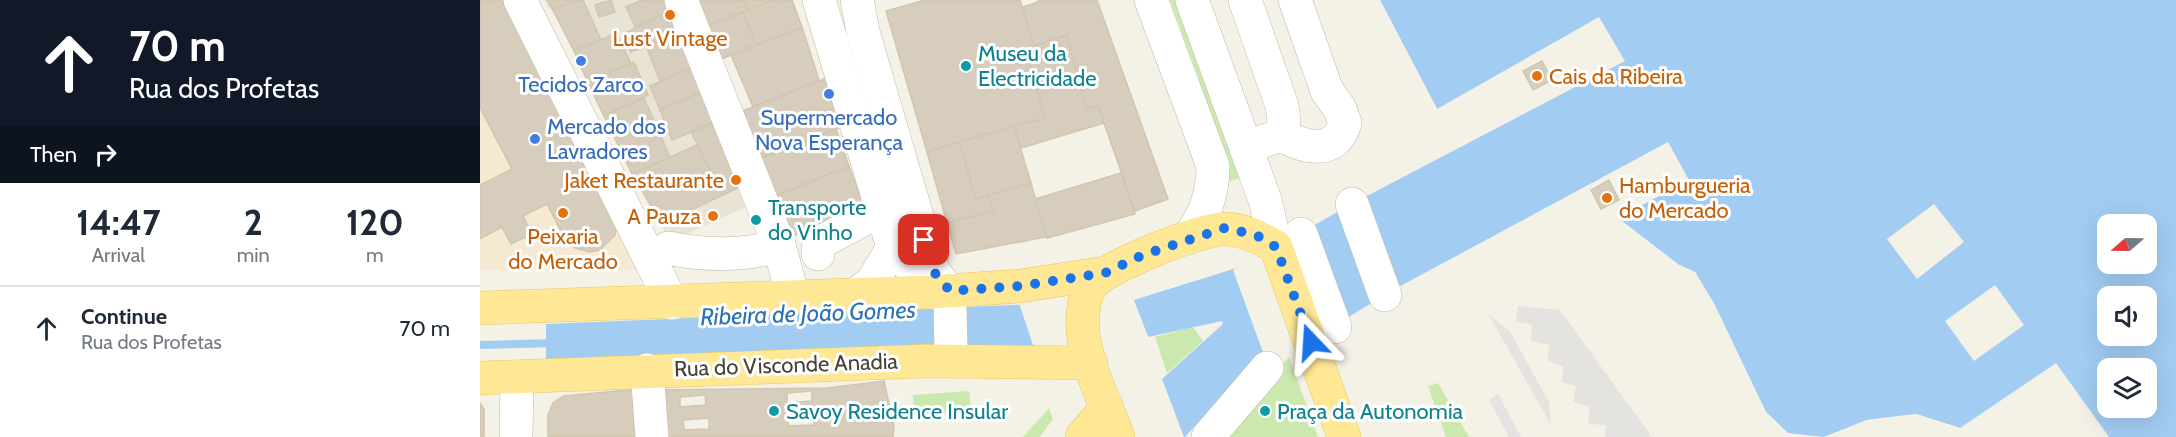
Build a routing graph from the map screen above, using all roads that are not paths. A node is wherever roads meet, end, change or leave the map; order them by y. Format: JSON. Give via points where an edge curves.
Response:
{"nodes":[{"id":1,"x":520,"y":0,"type":"edge"},
{"id":2,"x":681,"y":0,"type":"edge"},
{"id":3,"x":819,"y":0,"type":"edge"},
{"id":4,"x":856,"y":0,"type":"edge"},
{"id":5,"x":1151,"y":0,"type":"edge"},
{"id":6,"x":1192,"y":0,"type":"edge"},
{"id":7,"x":1245,"y":0,"type":"edge"},
{"id":8,"x":1295,"y":0,"type":"edge"},
{"id":9,"x":1281,"y":135,"type":"junction"},
{"id":10,"x":1246,"y":148,"type":"junction"},
{"id":11,"x":1352,"y":204,"type":"dead end"},
{"id":12,"x":868,"y":217,"type":"dead end"},
{"id":13,"x":1188,"y":238,"type":"junction"},
{"id":14,"x":1288,"y":241,"type":"junction"},
{"id":15,"x":779,"y":245,"type":"junction"},
{"id":16,"x":893,"y":247,"type":"junction"},
{"id":17,"x":668,"y":248,"type":"dead end"},
{"id":18,"x":808,"y":271,"type":"junction"},
{"id":19,"x":1095,"y":286,"type":"junction"},
{"id":20,"x":855,"y":295,"type":"junction"},
{"id":21,"x":1385,"y":295,"type":"dead end"},
{"id":22,"x":944,"y":297,"type":"junction"},
{"id":23,"x":672,"y":303,"type":"junction"},
{"id":24,"x":480,"y":308,"type":"edge"},
{"id":25,"x":951,"y":347,"type":"dead end"},
{"id":26,"x":1089,"y":355,"type":"junction"},
{"id":27,"x":1267,"y":368,"type":"dead end"},
{"id":28,"x":647,"y":370,"type":"junction"},
{"id":29,"x":517,"y":377,"type":"junction"},
{"id":30,"x":480,"y":378,"type":"edge"},
{"id":31,"x":1114,"y":425,"type":"edge"},
{"id":32,"x":1344,"y":433,"type":"edge"},
{"id":33,"x":516,"y":437,"type":"edge"},
{"id":34,"x":652,"y":437,"type":"edge"},
{"id":35,"x":1082,"y":437,"type":"edge"},
{"id":36,"x":1208,"y":437,"type":"edge"}],
"edges":[{"from":1,"to":23,"type":"street"},
{"from":2,"to":15,"type":"street"},
{"from":3,"to":16,"type":"street"},
{"from":4,"to":22,"type":"street","via":[[933,271]]},
{"from":5,"to":13,"type":"street","via":[[1213,166],[1204,214]]},
{"from":6,"to":10,"type":"street"},
{"from":7,"to":9,"type":"street","via":[[1282,106]]},
{"from":8,"to":9,"type":"street","via":[[1327,91],[1345,123],[1331,145],[1303,145]]},
{"from":9,"to":10,"type":"street"},
{"from":10,"to":14,"type":"street","via":[[1265,200]]},
{"from":11,"to":21,"type":"street"},
{"from":12,"to":18,"type":"street","via":[[819,243]]},
{"from":13,"to":14,"type":"main road","via":[[1225,228]]},
{"from":13,"to":19,"type":"main road","via":[[1117,265]]},
{"from":14,"to":32,"type":"main road","via":[[1323,335]]},
{"from":15,"to":17,"type":"street","via":[[760,251]]},
{"from":15,"to":18,"type":"street"},
{"from":16,"to":20,"type":"street","via":[[872,282]]},
{"from":16,"to":22,"type":"street"},
{"from":18,"to":20,"type":"main road"},
{"from":18,"to":23,"type":"main road"},
{"from":19,"to":22,"type":"main road","via":[[1020,286]]},
{"from":19,"to":26,"type":"main road","via":[[1083,312]]},
{"from":20,"to":22,"type":"main road"},
{"from":22,"to":25,"type":"street"},
{"from":23,"to":24,"type":"main road"},
{"from":26,"to":28,"type":"main road","name":"Rua do Visconde Anadia"},
{"from":26,"to":31,"type":"main road"},
{"from":27,"to":36,"type":"street"},
{"from":28,"to":29,"type":"main road","name":"Rua do Visconde Anadia"},
{"from":28,"to":34,"type":"street"},
{"from":29,"to":30,"type":"main road","name":"Rua do Visconde Anadia"},
{"from":29,"to":33,"type":"street"},
{"from":31,"to":35,"type":"main road"}]}
